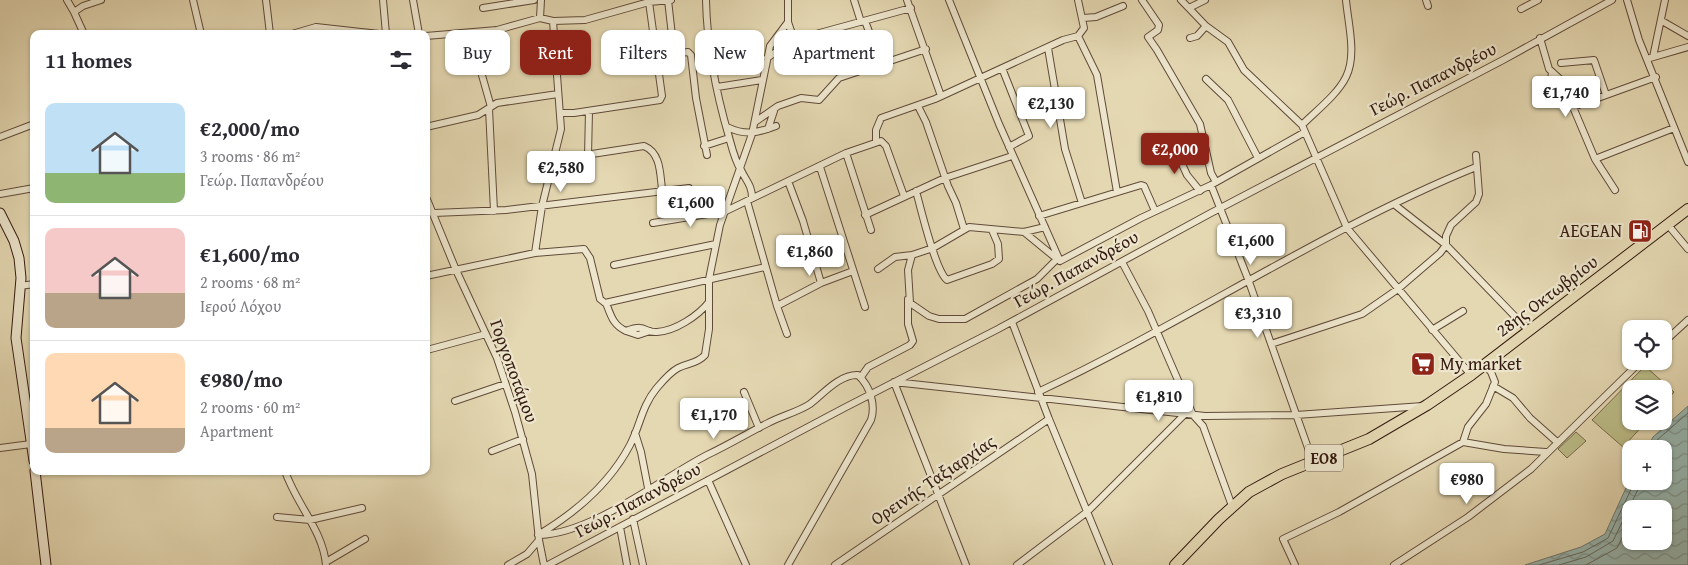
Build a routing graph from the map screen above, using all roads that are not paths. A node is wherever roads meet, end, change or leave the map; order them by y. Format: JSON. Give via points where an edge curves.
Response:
{"nodes":[{"id":1,"x":67,"y":0,"type":"edge"},
{"id":2,"x":101,"y":0,"type":"edge"},
{"id":3,"x":193,"y":0,"type":"edge"},
{"id":4,"x":266,"y":0,"type":"edge"},
{"id":5,"x":383,"y":0,"type":"edge"},
{"id":6,"x":413,"y":0,"type":"edge"},
{"id":7,"x":534,"y":0,"type":"edge"},
{"id":8,"x":541,"y":0,"type":"edge"},
{"id":9,"x":669,"y":0,"type":"edge"},
{"id":10,"x":698,"y":0,"type":"edge"},
{"id":11,"x":707,"y":0,"type":"edge"},
{"id":12,"x":788,"y":0,"type":"edge"},
{"id":13,"x":854,"y":0,"type":"edge"},
{"id":14,"x":907,"y":0,"type":"edge"},
{"id":15,"x":949,"y":0,"type":"edge"},
{"id":16,"x":1078,"y":0,"type":"edge"},
{"id":17,"x":1142,"y":0,"type":"edge"},
{"id":18,"x":1181,"y":0,"type":"edge"},
{"id":19,"x":1205,"y":0,"type":"edge"},
{"id":20,"x":1346,"y":0,"type":"edge"},
{"id":21,"x":1538,"y":0,"type":"edge"},
{"id":22,"x":1612,"y":0,"type":"edge"},
{"id":23,"x":1627,"y":0,"type":"edge"},
{"id":24,"x":1665,"y":0,"type":"edge"},
{"id":25,"x":649,"y":2,"type":"junction"},
{"id":26,"x":1123,"y":6,"type":"dead end"},
{"id":27,"x":483,"y":8,"type":"dead end"},
{"id":28,"x":911,"y":8,"type":"junction"},
{"id":29,"x":1189,"y":8,"type":"junction"},
{"id":30,"x":1521,"y":9,"type":"dead end"},
{"id":31,"x":74,"y":12,"type":"junction"},
{"id":32,"x":540,"y":18,"type":"junction"},
{"id":33,"x":1083,"y":18,"type":"junction"},
{"id":34,"x":1662,"y":20,"type":"junction"},
{"id":35,"x":553,"y":21,"type":"junction"},
{"id":36,"x":863,"y":21,"type":"junction"},
{"id":37,"x":788,"y":22,"type":"junction"},
{"id":38,"x":1206,"y":26,"type":"junction"},
{"id":39,"x":82,"y":30,"type":"edge"},
{"id":40,"x":200,"y":30,"type":"edge"},
{"id":41,"x":270,"y":30,"type":"edge"},
{"id":42,"x":306,"y":30,"type":"edge"},
{"id":43,"x":343,"y":30,"type":"edge"},
{"id":44,"x":386,"y":30,"type":"edge"},
{"id":45,"x":418,"y":30,"type":"edge"},
{"id":46,"x":488,"y":30,"type":"edge"},
{"id":47,"x":653,"y":30,"type":"edge"},
{"id":48,"x":672,"y":30,"type":"edge"},
{"id":49,"x":791,"y":30,"type":"edge"},
{"id":50,"x":830,"y":30,"type":"edge"},
{"id":51,"x":867,"y":30,"type":"edge"},
{"id":52,"x":445,"y":35,"type":"edge"},
{"id":53,"x":430,"y":36,"type":"edge"},
{"id":54,"x":1078,"y":36,"type":"junction"},
{"id":55,"x":1688,"y":36,"type":"edge"},
{"id":56,"x":1190,"y":38,"type":"dead end"},
{"id":57,"x":1540,"y":38,"type":"junction"},
{"id":58,"x":1688,"y":47,"type":"edge"},
{"id":59,"x":1048,"y":48,"type":"junction"},
{"id":60,"x":926,"y":49,"type":"junction"},
{"id":61,"x":685,"y":52,"type":"edge"},
{"id":62,"x":774,"y":53,"type":"edge"},
{"id":63,"x":767,"y":58,"type":"junction"},
{"id":64,"x":1650,"y":58,"type":"junction"},
{"id":65,"x":893,"y":60,"type":"edge"},
{"id":66,"x":1561,"y":63,"type":"dead end"},
{"id":67,"x":1002,"y":68,"type":"junction"},
{"id":68,"x":481,"y":75,"type":"edge"},
{"id":69,"x":659,"y":75,"type":"edge"},
{"id":70,"x":848,"y":75,"type":"edge"},
{"id":71,"x":1656,"y":77,"type":"junction"},
{"id":72,"x":980,"y":78,"type":"junction"},
{"id":73,"x":1206,"y":79,"type":"dead end"},
{"id":74,"x":762,"y":80,"type":"junction"},
{"id":75,"x":717,"y":87,"type":"junction"},
{"id":76,"x":558,"y":94,"type":"junction"},
{"id":77,"x":1606,"y":95,"type":"junction"},
{"id":78,"x":941,"y":96,"type":"junction"},
{"id":79,"x":918,"y":106,"type":"junction"},
{"id":80,"x":1573,"y":107,"type":"junction"},
{"id":81,"x":490,"y":108,"type":"junction"},
{"id":82,"x":774,"y":110,"type":"junction"},
{"id":83,"x":589,"y":111,"type":"junction"},
{"id":84,"x":560,"y":113,"type":"junction"},
{"id":85,"x":754,"y":122,"type":"junction"},
{"id":86,"x":1302,"y":125,"type":"junction"},
{"id":87,"x":30,"y":126,"type":"edge"},
{"id":88,"x":430,"y":126,"type":"edge"},
{"id":89,"x":776,"y":126,"type":"dead end"},
{"id":90,"x":726,"y":127,"type":"junction"},
{"id":91,"x":1674,"y":128,"type":"junction"},
{"id":92,"x":768,"y":129,"type":"junction"},
{"id":93,"x":1305,"y":132,"type":"junction"},
{"id":94,"x":752,"y":134,"type":"junction"},
{"id":95,"x":0,"y":137,"type":"edge"},
{"id":96,"x":729,"y":138,"type":"junction"},
{"id":97,"x":876,"y":141,"type":"junction"},
{"id":98,"x":1172,"y":142,"type":"dead end"},
{"id":99,"x":704,"y":146,"type":"junction"},
{"id":100,"x":1009,"y":147,"type":"junction"},
{"id":101,"x":846,"y":153,"type":"junction"},
{"id":102,"x":707,"y":155,"type":"dead end"},
{"id":103,"x":1476,"y":155,"type":"dead end"},
{"id":104,"x":588,"y":156,"type":"junction"},
{"id":105,"x":1012,"y":156,"type":"junction"},
{"id":106,"x":1258,"y":158,"type":"junction"},
{"id":107,"x":1317,"y":159,"type":"junction"},
{"id":108,"x":1595,"y":159,"type":"junction"},
{"id":109,"x":554,"y":160,"type":"junction"},
{"id":110,"x":1688,"y":162,"type":"edge"},
{"id":111,"x":820,"y":167,"type":"junction"},
{"id":112,"x":1476,"y":167,"type":"junction"},
{"id":113,"x":741,"y":170,"type":"junction"},
{"id":114,"x":945,"y":178,"type":"junction"},
{"id":115,"x":788,"y":181,"type":"junction"},
{"id":116,"x":1214,"y":184,"type":"junction"},
{"id":117,"x":689,"y":188,"type":"dead end"},
{"id":118,"x":30,"y":189,"type":"edge"},
{"id":119,"x":662,"y":189,"type":"junction"},
{"id":120,"x":1615,"y":190,"type":"dead end"},
{"id":121,"x":1200,"y":191,"type":"junction"},
{"id":122,"x":916,"y":192,"type":"junction"},
{"id":123,"x":1117,"y":192,"type":"junction"},
{"id":124,"x":0,"y":194,"type":"edge"},
{"id":125,"x":904,"y":196,"type":"junction"},
{"id":126,"x":749,"y":199,"type":"junction"},
{"id":127,"x":1082,"y":203,"type":"junction"},
{"id":128,"x":430,"y":205,"type":"edge"},
{"id":129,"x":542,"y":206,"type":"junction"},
{"id":130,"x":1395,"y":206,"type":"junction"},
{"id":131,"x":1221,"y":209,"type":"junction"},
{"id":132,"x":1688,"y":209,"type":"edge"},
{"id":133,"x":494,"y":211,"type":"junction"},
{"id":134,"x":1155,"y":211,"type":"junction"},
{"id":135,"x":726,"y":212,"type":"junction"},
{"id":136,"x":0,"y":213,"type":"edge"},
{"id":137,"x":434,"y":213,"type":"junction"},
{"id":138,"x":865,"y":215,"type":"junction"},
{"id":139,"x":1040,"y":216,"type":"junction"},
{"id":140,"x":653,"y":223,"type":"dead end"},
{"id":141,"x":1668,"y":225,"type":"junction"},
{"id":142,"x":1045,"y":227,"type":"junction"},
{"id":143,"x":1347,"y":228,"type":"junction"},
{"id":144,"x":964,"y":229,"type":"junction"},
{"id":145,"x":871,"y":230,"type":"dead end"},
{"id":146,"x":992,"y":230,"type":"junction"},
{"id":147,"x":1024,"y":232,"type":"junction"},
{"id":148,"x":716,"y":244,"type":"junction"},
{"id":149,"x":1446,"y":245,"type":"junction"},
{"id":150,"x":933,"y":248,"type":"junction"},
{"id":151,"x":1688,"y":249,"type":"edge"},
{"id":152,"x":535,"y":253,"type":"junction"},
{"id":153,"x":912,"y":255,"type":"junction"},
{"id":154,"x":1057,"y":260,"type":"junction"},
{"id":155,"x":1122,"y":262,"type":"junction"},
{"id":156,"x":614,"y":265,"type":"dead end"},
{"id":157,"x":765,"y":267,"type":"junction"},
{"id":158,"x":878,"y":269,"type":"dead end"},
{"id":159,"x":456,"y":270,"type":"junction"},
{"id":160,"x":853,"y":271,"type":"junction"},
{"id":161,"x":430,"y":275,"type":"edge"},
{"id":162,"x":709,"y":279,"type":"junction"},
{"id":163,"x":1248,"y":279,"type":"junction"},
{"id":164,"x":821,"y":283,"type":"junction"},
{"id":165,"x":30,"y":285,"type":"edge"},
{"id":166,"x":20,"y":286,"type":"junction"},
{"id":167,"x":1398,"y":289,"type":"junction"},
{"id":168,"x":908,"y":298,"type":"junction"},
{"id":169,"x":709,"y":302,"type":"junction"},
{"id":170,"x":606,"y":303,"type":"junction"},
{"id":171,"x":777,"y":306,"type":"junction"},
{"id":172,"x":865,"y":307,"type":"dead end"},
{"id":173,"x":1463,"y":310,"type":"dead end"},
{"id":174,"x":1688,"y":320,"type":"edge"},
{"id":175,"x":1012,"y":322,"type":"junction"},
{"id":176,"x":1432,"y":330,"type":"junction"},
{"id":177,"x":1528,"y":330,"type":"junction"},
{"id":178,"x":1156,"y":332,"type":"junction"},
{"id":179,"x":486,"y":334,"type":"junction"},
{"id":180,"x":787,"y":334,"type":"dead end"},
{"id":181,"x":1672,"y":335,"type":"edge"},
{"id":182,"x":1271,"y":344,"type":"junction"},
{"id":183,"x":430,"y":349,"type":"edge"},
{"id":184,"x":1484,"y":364,"type":"junction"},
{"id":185,"x":1632,"y":370,"type":"edge"},
{"id":186,"x":1471,"y":375,"type":"junction"},
{"id":187,"x":861,"y":377,"type":"junction"},
{"id":188,"x":894,"y":382,"type":"junction"},
{"id":189,"x":505,"y":384,"type":"junction"},
{"id":190,"x":1493,"y":386,"type":"junction"},
{"id":191,"x":744,"y":392,"type":"dead end"},
{"id":192,"x":870,"y":394,"type":"junction"},
{"id":193,"x":1040,"y":395,"type":"junction"},
{"id":194,"x":455,"y":401,"type":"dead end"},
{"id":195,"x":30,"y":405,"type":"edge"},
{"id":196,"x":1427,"y":405,"type":"junction"},
{"id":197,"x":1184,"y":415,"type":"junction"},
{"id":198,"x":1193,"y":415,"type":"junction"},
{"id":199,"x":1296,"y":415,"type":"junction"},
{"id":200,"x":1049,"y":419,"type":"junction"},
{"id":201,"x":758,"y":428,"type":"junction"},
{"id":202,"x":635,"y":433,"type":"junction"},
{"id":203,"x":523,"y":438,"type":"junction"},
{"id":204,"x":1463,"y":442,"type":"junction"},
{"id":205,"x":1557,"y":442,"type":"junction"},
{"id":206,"x":30,"y":447,"type":"edge"},
{"id":207,"x":0,"y":448,"type":"edge"},
{"id":208,"x":492,"y":451,"type":"dead end"},
{"id":209,"x":1546,"y":452,"type":"junction"},
{"id":210,"x":1313,"y":462,"type":"junction"},
{"id":211,"x":35,"y":475,"type":"edge"},
{"id":212,"x":287,"y":475,"type":"edge"},
{"id":213,"x":708,"y":480,"type":"junction"},
{"id":214,"x":648,"y":488,"type":"junction"},
{"id":215,"x":938,"y":495,"type":"junction"},
{"id":216,"x":1232,"y":506,"type":"junction"},
{"id":217,"x":362,"y":508,"type":"dead end"},
{"id":218,"x":1087,"y":512,"type":"junction"},
{"id":219,"x":277,"y":517,"type":"dead end"},
{"id":220,"x":633,"y":519,"type":"junction"},
{"id":221,"x":310,"y":520,"type":"junction"},
{"id":222,"x":620,"y":527,"type":"junction"},
{"id":223,"x":539,"y":538,"type":"junction"},
{"id":224,"x":366,"y":539,"type":"dead end"},
{"id":225,"x":326,"y":563,"type":"edge"},
{"id":226,"x":552,"y":564,"type":"edge"},
{"id":227,"x":46,"y":565,"type":"edge"},
{"id":228,"x":508,"y":565,"type":"edge"},
{"id":229,"x":544,"y":565,"type":"edge"},
{"id":230,"x":626,"y":565,"type":"edge"},
{"id":231,"x":643,"y":565,"type":"edge"},
{"id":232,"x":746,"y":565,"type":"edge"},
{"id":233,"x":788,"y":565,"type":"edge"},
{"id":234,"x":835,"y":565,"type":"edge"},
{"id":235,"x":966,"y":565,"type":"edge"},
{"id":236,"x":1017,"y":565,"type":"edge"},
{"id":237,"x":1109,"y":565,"type":"edge"},
{"id":238,"x":1176,"y":565,"type":"edge"},
{"id":239,"x":1295,"y":565,"type":"edge"},
{"id":240,"x":1394,"y":565,"type":"edge"}],
"edges":[{"from":1,"to":31,"type":"street"},
{"from":2,"to":31,"type":"street"},
{"from":3,"to":40,"type":"street"},
{"from":4,"to":41,"type":"street"},
{"from":5,"to":44,"type":"street"},
{"from":6,"to":45,"type":"street"},
{"from":7,"to":27,"type":"street"},
{"from":8,"to":32,"type":"street"},
{"from":9,"to":25,"type":"street"},
{"from":9,"to":48,"type":"street"},
{"from":10,"to":11,"type":"street"},
{"from":11,"to":75,"type":"street"},
{"from":12,"to":37,"type":"street"},
{"from":13,"to":36,"type":"street"},
{"from":14,"to":28,"type":"street"},
{"from":15,"to":72,"type":"street"},
{"from":16,"to":33,"type":"street"},
{"from":17,"to":116,"type":"street","via":[[1159,25],[1148,40],[1200,124]]},
{"from":18,"to":29,"type":"street"},
{"from":19,"to":29,"type":"street"},
{"from":20,"to":86,"type":"street","via":[[1350,44],[1348,70],[1340,85]]},
{"from":21,"to":30,"type":"street"},
{"from":22,"to":57,"type":"street","name":"Γεώρ. Παπανδρέου"},
{"from":23,"to":64,"type":"street"},
{"from":24,"to":34,"type":"street"},
{"from":25,"to":35,"type":"street","via":[[585,20]]},
{"from":25,"to":47,"type":"street"},
{"from":26,"to":33,"type":"street","via":[[1096,17]]},
{"from":28,"to":36,"type":"street"},
{"from":28,"to":60,"type":"street"},
{"from":29,"to":38,"type":"street"},
{"from":31,"to":39,"type":"street"},
{"from":32,"to":35,"type":"street"},
{"from":32,"to":46,"type":"street"},
{"from":33,"to":54,"type":"street","via":[[1084,28]]},
{"from":34,"to":55,"type":"street"},
{"from":34,"to":64,"type":"street"},
{"from":35,"to":76,"type":"street"},
{"from":36,"to":50,"type":"street"},
{"from":36,"to":51,"type":"street"},
{"from":37,"to":49,"type":"street"},
{"from":37,"to":63,"type":"street","via":[[774,40]]},
{"from":38,"to":56,"type":"street","via":[[1197,36]]},
{"from":38,"to":86,"type":"street","via":[[1228,42],[1248,74]]},
{"from":42,"to":43,"type":"street","via":[[316,27]]},
{"from":52,"to":53,"type":"street"},
{"from":54,"to":59,"type":"street"},
{"from":54,"to":123,"type":"street","via":[[1097,75]]},
{"from":57,"to":80,"type":"street","via":[[1547,65],[1562,81]]},
{"from":57,"to":107,"type":"street","name":"Γεώρ. Παπανδρέου"},
{"from":58,"to":64,"type":"street"},
{"from":59,"to":67,"type":"street"},
{"from":59,"to":127,"type":"street","via":[[1065,149]]},
{"from":60,"to":65,"type":"street"},
{"from":60,"to":78,"type":"street"},
{"from":61,"to":99,"type":"street","via":[[691,55]]},
{"from":62,"to":63,"type":"street"},
{"from":63,"to":74,"type":"street"},
{"from":64,"to":71,"type":"street"},
{"from":66,"to":77,"type":"street","via":[[1594,60]]},
{"from":67,"to":72,"type":"street"},
{"from":67,"to":100,"type":"street","via":[[1029,136]]},
{"from":68,"to":81,"type":"street"},
{"from":69,"to":83,"type":"street","via":[[660,100]]},
{"from":70,"to":82,"type":"street","via":[[839,78],[819,100],[801,98]]},
{"from":71,"to":77,"type":"street"},
{"from":71,"to":91,"type":"street"},
{"from":72,"to":78,"type":"street"},
{"from":72,"to":100,"type":"street"},
{"from":73,"to":106,"type":"street","via":[[1228,100]]},
{"from":74,"to":75,"type":"street"},
{"from":74,"to":85,"type":"street"},
{"from":75,"to":90,"type":"street"},
{"from":76,"to":81,"type":"street","via":[[497,103]]},
{"from":76,"to":84,"type":"street"},
{"from":77,"to":80,"type":"street"},
{"from":78,"to":79,"type":"street"},
{"from":79,"to":97,"type":"street","via":[[881,118]]},
{"from":79,"to":114,"type":"street"},
{"from":80,"to":108,"type":"street"},
{"from":81,"to":88,"type":"street","via":[[478,115]]},
{"from":81,"to":133,"type":"street"},
{"from":82,"to":85,"type":"street"},
{"from":82,"to":92,"type":"street"},
{"from":83,"to":84,"type":"street"},
{"from":83,"to":104,"type":"street"},
{"from":84,"to":109,"type":"street","via":[[561,129]]},
{"from":85,"to":94,"type":"street"},
{"from":86,"to":93,"type":"street"},
{"from":87,"to":95,"type":"street"},
{"from":89,"to":92,"type":"street"},
{"from":90,"to":94,"type":"street"},
{"from":90,"to":96,"type":"street"},
{"from":91,"to":108,"type":"street"},
{"from":91,"to":110,"type":"street"},
{"from":92,"to":94,"type":"street"},
{"from":93,"to":106,"type":"street"},
{"from":93,"to":107,"type":"street"},
{"from":94,"to":113,"type":"street"},
{"from":96,"to":99,"type":"street"},
{"from":96,"to":113,"type":"street"},
{"from":97,"to":101,"type":"street"},
{"from":97,"to":125,"type":"street","via":[[884,142]]},
{"from":98,"to":121,"type":"street","via":[[1187,175]]},
{"from":99,"to":102,"type":"street"},
{"from":100,"to":105,"type":"street"},
{"from":101,"to":111,"type":"street"},
{"from":101,"to":138,"type":"street"},
{"from":103,"to":112,"type":"street"},
{"from":104,"to":109,"type":"street"},
{"from":104,"to":119,"type":"street","via":[[644,146],[656,155]]},
{"from":105,"to":114,"type":"street"},
{"from":105,"to":139,"type":"street"},
{"from":106,"to":116,"type":"street"},
{"from":107,"to":131,"type":"street","name":"Γεώρ. Παπανδρέου"},
{"from":107,"to":143,"type":"street"},
{"from":108,"to":120,"type":"street"},
{"from":109,"to":129,"type":"street"},
{"from":111,"to":115,"type":"street"},
{"from":111,"to":160,"type":"street"},
{"from":112,"to":130,"type":"street"},
{"from":112,"to":149,"type":"street","via":[[1480,182],[1476,202],[1451,225]]},
{"from":113,"to":126,"type":"street","via":[[752,188]]},
{"from":113,"to":135,"type":"street"},
{"from":114,"to":122,"type":"street"},
{"from":114,"to":144,"type":"street"},
{"from":115,"to":126,"type":"street"},
{"from":115,"to":164,"type":"street"},
{"from":116,"to":121,"type":"street"},
{"from":116,"to":131,"type":"street"},
{"from":117,"to":119,"type":"street"},
{"from":118,"to":124,"type":"street"},
{"from":119,"to":129,"type":"street"},
{"from":121,"to":134,"type":"street"},
{"from":122,"to":125,"type":"street"},
{"from":122,"to":150,"type":"street"},
{"from":123,"to":127,"type":"street"},
{"from":123,"to":134,"type":"street","via":[[1144,186]]},
{"from":125,"to":138,"type":"street"},
{"from":126,"to":135,"type":"street"},
{"from":126,"to":157,"type":"street"},
{"from":127,"to":139,"type":"street"},
{"from":128,"to":137,"type":"street","name":"Γοργοποτάμου"},
{"from":129,"to":133,"type":"street"},
{"from":129,"to":152,"type":"street"},
{"from":130,"to":143,"type":"street"},
{"from":130,"to":149,"type":"street"},
{"from":131,"to":155,"type":"street","name":"Γεώρ. Παπανδρέου"},
{"from":131,"to":163,"type":"street"},
{"from":132,"to":141,"type":"main road","name":"28ης Οκτωβρίου","number":"ΕΟ8"},
{"from":133,"to":137,"type":"street"},
{"from":134,"to":154,"type":"street","via":[[1064,260]]},
{"from":135,"to":140,"type":"street"},
{"from":135,"to":148,"type":"street"},
{"from":136,"to":166,"type":"street","via":[[19,258]]},
{"from":137,"to":159,"type":"street","name":"Γοργοποτάμου"},
{"from":138,"to":145,"type":"street"},
{"from":139,"to":142,"type":"street"},
{"from":141,"to":151,"type":"street"},
{"from":141,"to":177,"type":"main road","name":"28ης Οκτωβρίου","number":"ΕΟ8"},
{"from":142,"to":147,"type":"street"},
{"from":142,"to":154,"type":"street"},
{"from":143,"to":163,"type":"street"},
{"from":143,"to":167,"type":"street"},
{"from":144,"to":146,"type":"street"},
{"from":144,"to":150,"type":"street","via":[[956,237]]},
{"from":146,"to":147,"type":"street"},
{"from":146,"to":150,"type":"street","via":[[998,244],[999,259],[950,279],[944,278]]},
{"from":147,"to":154,"type":"street"},
{"from":148,"to":156,"type":"street"},
{"from":148,"to":162,"type":"street"},
{"from":149,"to":167,"type":"street"},
{"from":149,"to":177,"type":"street"},
{"from":150,"to":153,"type":"street"},
{"from":152,"to":159,"type":"street"},
{"from":152,"to":170,"type":"street","via":[[584,249],[590,258],[600,299]]},
{"from":153,"to":158,"type":"street","via":[[895,257]]},
{"from":153,"to":168,"type":"street","via":[[908,270]]},
{"from":154,"to":168,"type":"street","via":[[1037,279],[965,319],[929,316],[915,308]]},
{"from":155,"to":175,"type":"street","name":"Γεώρ. Παπανδρέου"},
{"from":155,"to":178,"type":"street"},
{"from":157,"to":162,"type":"street"},
{"from":157,"to":171,"type":"street"},
{"from":159,"to":161,"type":"street"},
{"from":159,"to":179,"type":"street","name":"Γοργοποτάμου"},
{"from":160,"to":164,"type":"street"},
{"from":160,"to":172,"type":"street"},
{"from":162,"to":169,"type":"street"},
{"from":162,"to":170,"type":"street"},
{"from":163,"to":178,"type":"street"},
{"from":163,"to":182,"type":"street"},
{"from":164,"to":171,"type":"street"},
{"from":165,"to":166,"type":"street"},
{"from":166,"to":195,"type":"street","via":[[16,338]]},
{"from":167,"to":176,"type":"street"},
{"from":167,"to":182,"type":"street","via":[[1362,314]]},
{"from":168,"to":187,"type":"street","via":[[908,324],[913,341],[868,367]]},
{"from":169,"to":170,"type":"street","via":[[678,325],[656,332],[640,326],[626,331],[614,323]]},
{"from":169,"to":202,"type":"street","via":[[705,355],[675,369],[662,382],[644,407]]},
{"from":171,"to":180,"type":"street"},
{"from":173,"to":176,"type":"street"},
{"from":174,"to":181,"type":"street"},
{"from":175,"to":188,"type":"street","name":"Γεώρ. Παπανδρέου"},
{"from":175,"to":193,"type":"street"},
{"from":176,"to":186,"type":"street"},
{"from":177,"to":184,"type":"main road","name":"28ης Οκτωβρίου","number":"ΕΟ8"},
{"from":178,"to":193,"type":"street"},
{"from":178,"to":198,"type":"street"},
{"from":179,"to":183,"type":"street"},
{"from":179,"to":189,"type":"street","name":"Γοργοποτάμου"},
{"from":182,"to":199,"type":"street"},
{"from":184,"to":186,"type":"main road","name":"28ης Οκτωβρίου","number":"ΕΟ8"},
{"from":184,"to":190,"type":"street","via":[[1492,372]]},
{"from":185,"to":205,"type":"street"},
{"from":186,"to":196,"type":"main road","name":"28ης Οκτωβρίου","number":"ΕΟ8"},
{"from":187,"to":192,"type":"street"},
{"from":187,"to":201,"type":"street","via":[[855,375],[844,380],[823,391],[808,405]]},
{"from":188,"to":192,"type":"street","name":"Γεώρ. Παπανδρέου"},
{"from":188,"to":193,"type":"street"},
{"from":188,"to":215,"type":"street"},
{"from":189,"to":194,"type":"street"},
{"from":189,"to":203,"type":"street","name":"Γοργοποτάμου"},
{"from":190,"to":204,"type":"street","via":[[1486,404],[1468,427]]},
{"from":190,"to":205,"type":"street","via":[[1513,398]]},
{"from":191,"to":201,"type":"street"},
{"from":192,"to":213,"type":"street","name":"Γεώρ. Παπανδρέου"},
{"from":192,"to":233,"type":"street","via":[[871,420]]},
{"from":193,"to":197,"type":"street"},
{"from":193,"to":200,"type":"street"},
{"from":196,"to":199,"type":"street"},
{"from":196,"to":210,"type":"main road","name":"28ης Οκτωβρίου","number":"ΕΟ8","via":[[1386,431]]},
{"from":197,"to":198,"type":"street"},
{"from":197,"to":218,"type":"street"},
{"from":198,"to":199,"type":"street"},
{"from":198,"to":216,"type":"street","via":[[1203,426]]},
{"from":199,"to":210,"type":"street"},
{"from":200,"to":215,"type":"street","name":"Ορεινής Ταξιαρχίας"},
{"from":200,"to":218,"type":"street"},
{"from":201,"to":214,"type":"street"},
{"from":202,"to":214,"type":"street"},
{"from":202,"to":223,"type":"street","via":[[619,463],[594,494]]},
{"from":203,"to":208,"type":"street"},
{"from":203,"to":223,"type":"street","name":"Γοργοποτάμου","via":[[532,474]]},
{"from":204,"to":209,"type":"street"},
{"from":204,"to":239,"type":"street","via":[[1339,512],[1283,539]]},
{"from":205,"to":209,"type":"street"},
{"from":206,"to":207,"type":"street"},
{"from":209,"to":240,"type":"street","via":[[1501,493]]},
{"from":210,"to":216,"type":"main road","name":"28ης Οκτωβρίου","number":"ΕΟ8","via":[[1263,483]]},
{"from":211,"to":227,"type":"street"},
{"from":212,"to":221,"type":"street"},
{"from":213,"to":220,"type":"street","name":"Γεώρ. Παπανδρέου"},
{"from":213,"to":232,"type":"street"},
{"from":214,"to":223,"type":"street","via":[[576,528]]},
{"from":215,"to":234,"type":"street","name":"Ορεινής Ταξιαρχίας"},
{"from":215,"to":235,"type":"street"},
{"from":216,"to":238,"type":"main road","name":"28ης Οκτωβρίου","number":"ΕΟ8"},
{"from":217,"to":221,"type":"street"},
{"from":218,"to":236,"type":"street"},
{"from":218,"to":237,"type":"street"},
{"from":219,"to":221,"type":"street"},
{"from":220,"to":222,"type":"street","name":"Γεώρ. Παπανδρέου"},
{"from":220,"to":231,"type":"street"},
{"from":221,"to":225,"type":"street","via":[[320,538]]},
{"from":222,"to":226,"type":"street","name":"Γεώρ. Παπανδρέου"},
{"from":222,"to":230,"type":"street"},
{"from":223,"to":228,"type":"street","via":[[528,554]]},
{"from":223,"to":229,"type":"street","name":"Γοργοποτάμου"},
{"from":224,"to":225,"type":"street"}]}
